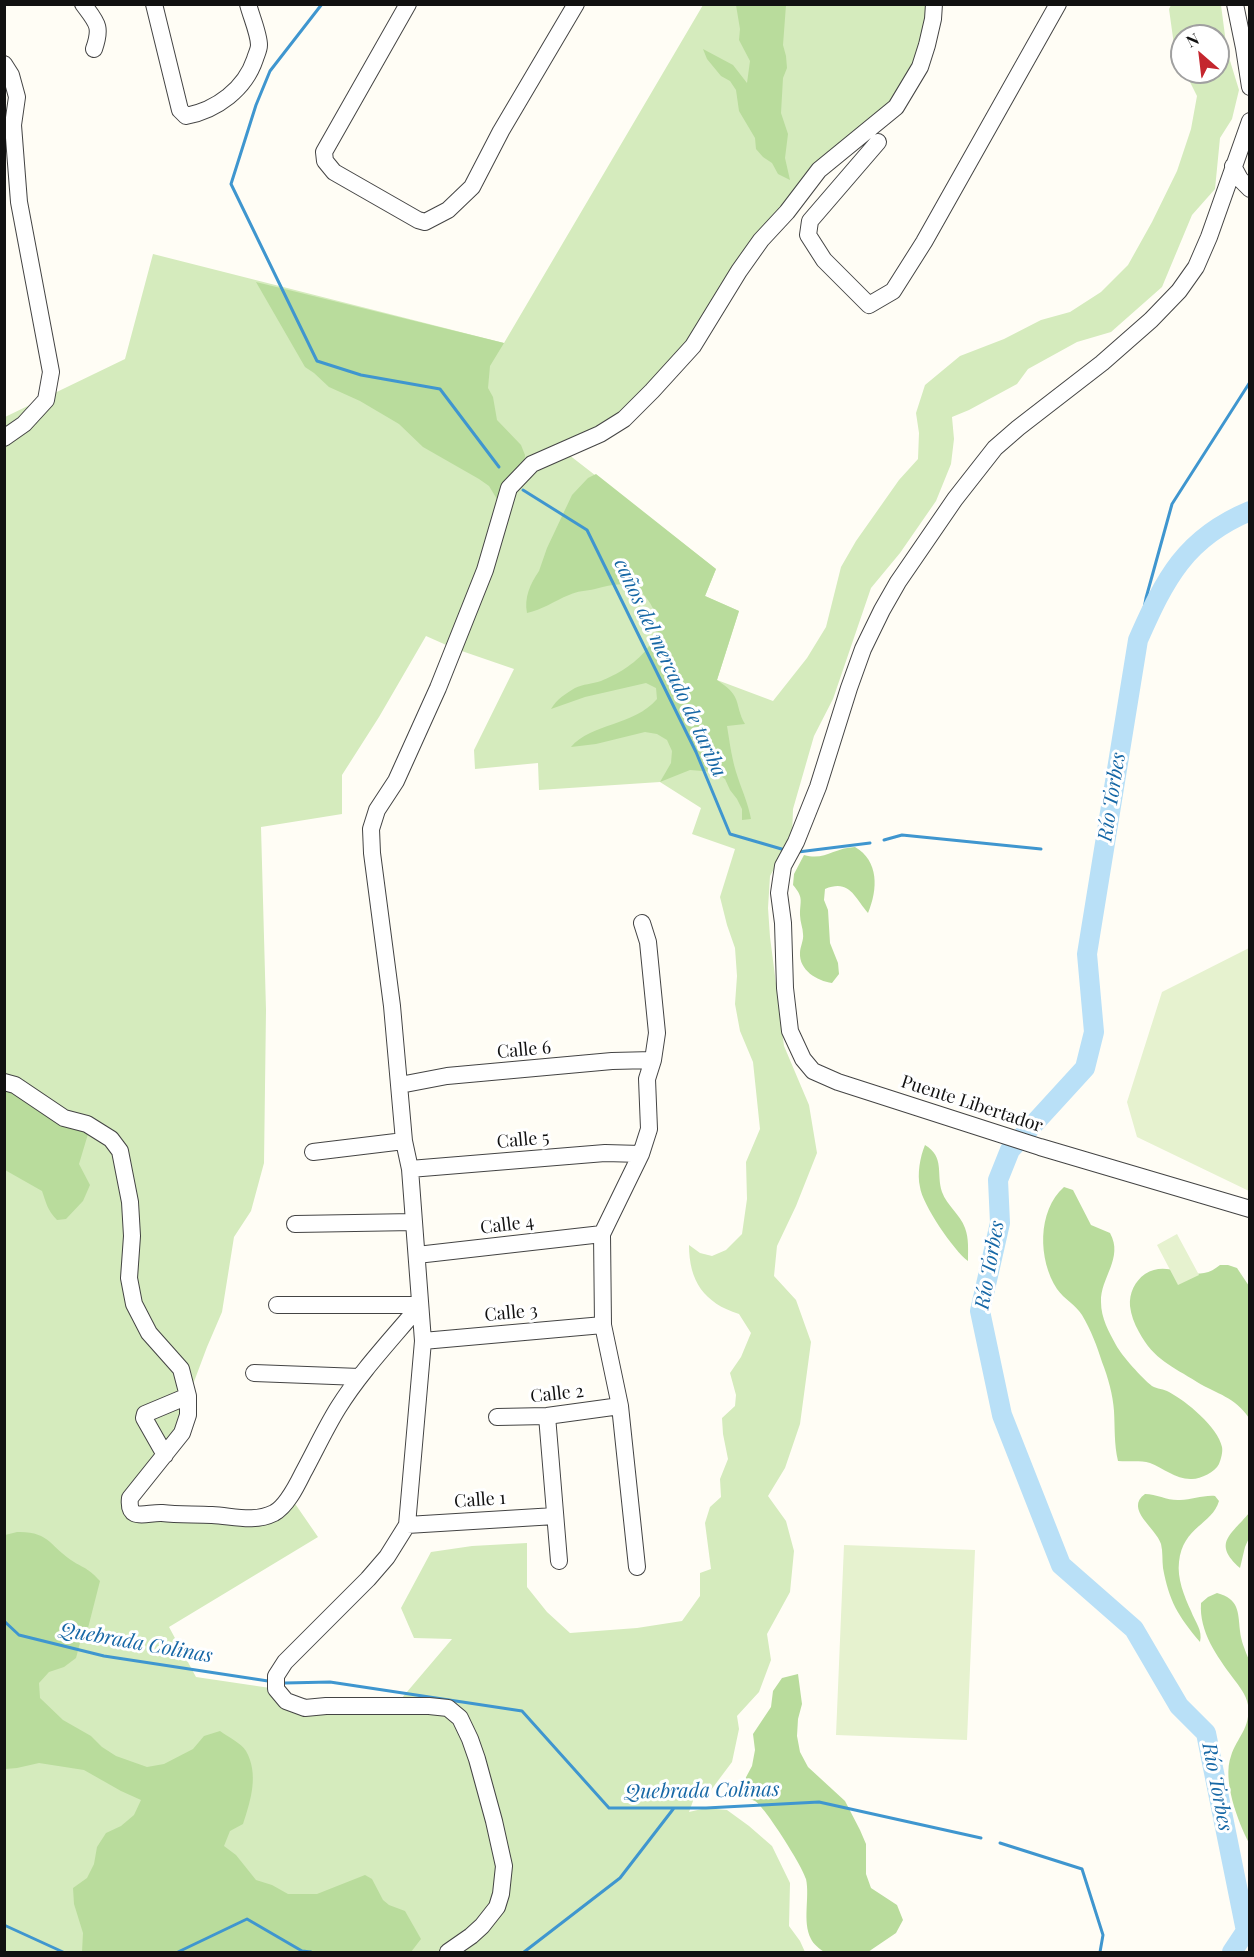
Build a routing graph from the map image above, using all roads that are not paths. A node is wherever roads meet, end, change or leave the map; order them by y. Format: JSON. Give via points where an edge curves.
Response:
{"nodes":[{"id":1,"x":83,"y":4,"type":"edge"},
{"id":2,"x":154,"y":4,"type":"edge"},
{"id":3,"x":248,"y":4,"type":"edge"},
{"id":4,"x":408,"y":4,"type":"edge"},
{"id":5,"x":576,"y":4,"type":"edge"},
{"id":6,"x":934,"y":4,"type":"edge"},
{"id":7,"x":1059,"y":4,"type":"edge"},
{"id":8,"x":1234,"y":4,"type":"edge"},
{"id":9,"x":94,"y":49,"type":"dead end"},
{"id":10,"x":4,"y":64,"type":"edge"},
{"id":11,"x":1250,"y":87,"type":"edge"},
{"id":12,"x":1250,"y":121,"type":"edge"},
{"id":13,"x":878,"y":142,"type":"dead end"},
{"id":14,"x":1233,"y":166,"type":"junction"},
{"id":15,"x":1250,"y":189,"type":"edge"},
{"id":16,"x":4,"y":438,"type":"edge"},
{"id":17,"x":642,"y":923,"type":"dead end"},
{"id":18,"x":653,"y":1060,"type":"junction"},
{"id":19,"x":4,"y":1082,"type":"edge"},
{"id":20,"x":400,"y":1085,"type":"junction"},
{"id":21,"x":404,"y":1141,"type":"junction"},
{"id":22,"x":313,"y":1152,"type":"dead end"},
{"id":23,"x":641,"y":1155,"type":"junction"},
{"id":24,"x":410,"y":1169,"type":"junction"},
{"id":25,"x":1250,"y":1209,"type":"edge"},
{"id":26,"x":414,"y":1222,"type":"junction"},
{"id":27,"x":295,"y":1224,"type":"dead end"},
{"id":28,"x":602,"y":1234,"type":"junction"},
{"id":29,"x":417,"y":1255,"type":"junction"},
{"id":30,"x":277,"y":1305,"type":"dead end"},
{"id":31,"x":420,"y":1305,"type":"junction"},
{"id":32,"x":603,"y":1325,"type":"junction"},
{"id":33,"x":423,"y":1341,"type":"junction"},
{"id":34,"x":254,"y":1373,"type":"dead end"},
{"id":35,"x":360,"y":1377,"type":"junction"},
{"id":36,"x":188,"y":1396,"type":"junction"},
{"id":37,"x":620,"y":1406,"type":"junction"},
{"id":38,"x":547,"y":1416,"type":"junction"},
{"id":39,"x":497,"y":1418,"type":"dead end"},
{"id":40,"x":165,"y":1455,"type":"junction"},
{"id":41,"x":555,"y":1516,"type":"junction"},
{"id":42,"x":407,"y":1525,"type":"junction"},
{"id":43,"x":559,"y":1561,"type":"dead end"},
{"id":44,"x":638,"y":1567,"type":"dead end"},
{"id":45,"x":447,"y":1953,"type":"edge"}],
"edges":[{"from":1,"to":9,"type":"street","via":[[100,33]]},
{"from":2,"to":3,"type":"street","via":[[180,110],[186,116],[198,114],[230,95],[251,69],[259,46]]},
{"from":4,"to":5,"type":"street","via":[[324,152],[325,161],[334,172],[425,222],[448,210],[472,187]]},
{"from":6,"to":20,"type":"street","via":[[920,67],[896,107],[819,170],[739,271],[693,346],[624,419],[532,464],[508,488],[484,570],[438,688],[371,829]]},
{"from":7,"to":13,"type":"street","via":[[893,291],[869,305],[824,260],[808,235],[810,221]]},
{"from":8,"to":11,"type":"street"},
{"from":10,"to":16,"type":"street","via":[[17,97],[13,125],[19,202],[51,372],[46,400],[24,424]]},
{"from":12,"to":14,"type":"street","name":"Puente Libertador"},
{"from":14,"to":15,"type":"street"},
{"from":14,"to":25,"type":"street","name":"Puente Libertador","via":[[1209,237],[1196,267],[1179,291],[1102,363],[995,448],[898,582],[863,650],[818,787],[783,866],[779,893],[790,1031],[813,1071],[1040,1147]]},
{"from":17,"to":18,"type":"street","via":[[648,942],[657,1033]]},
{"from":18,"to":20,"type":"street","name":"Calle 6","via":[[447,1076]]},
{"from":18,"to":23,"type":"street","via":[[648,1079],[649,1129]]},
{"from":19,"to":36,"type":"street","via":[[15,1085],[64,1118],[87,1124],[111,1139],[120,1151],[130,1202],[129,1278],[134,1304],[149,1333],[181,1369]]},
{"from":20,"to":21,"type":"street"},
{"from":21,"to":22,"type":"street"},
{"from":21,"to":24,"type":"street"},
{"from":23,"to":24,"type":"street","name":"Calle 5","via":[[605,1152]]},
{"from":23,"to":28,"type":"street"},
{"from":24,"to":26,"type":"street"},
{"from":26,"to":27,"type":"street"},
{"from":26,"to":29,"type":"street"},
{"from":28,"to":29,"type":"street","name":"Calle 4"},
{"from":28,"to":32,"type":"street"},
{"from":29,"to":31,"type":"street"},
{"from":30,"to":31,"type":"street"},
{"from":31,"to":33,"type":"street"},
{"from":31,"to":35,"type":"street"},
{"from":32,"to":33,"type":"street","name":"Calle 3"},
{"from":32,"to":37,"type":"street"},
{"from":33,"to":42,"type":"street"},
{"from":34,"to":35,"type":"street"},
{"from":35,"to":40,"type":"street","via":[[338,1408],[290,1496],[276,1512],[248,1519],[135,1514],[130,1498]]},
{"from":36,"to":40,"type":"street","via":[[188,1415],[182,1433]]},
{"from":36,"to":40,"type":"street","via":[[145,1414]]},
{"from":37,"to":38,"type":"street","name":"Calle 2"},
{"from":37,"to":44,"type":"street"},
{"from":38,"to":39,"type":"street","name":"Calle 2"},
{"from":38,"to":41,"type":"street"},
{"from":41,"to":42,"type":"street","name":"Calle 1"},
{"from":41,"to":43,"type":"street"},
{"from":42,"to":45,"type":"street","via":[[368,1579],[285,1662],[276,1676],[276,1689],[286,1701],[305,1708],[429,1706],[448,1708],[460,1718],[477,1759],[504,1866],[497,1907],[477,1931]]}]}
